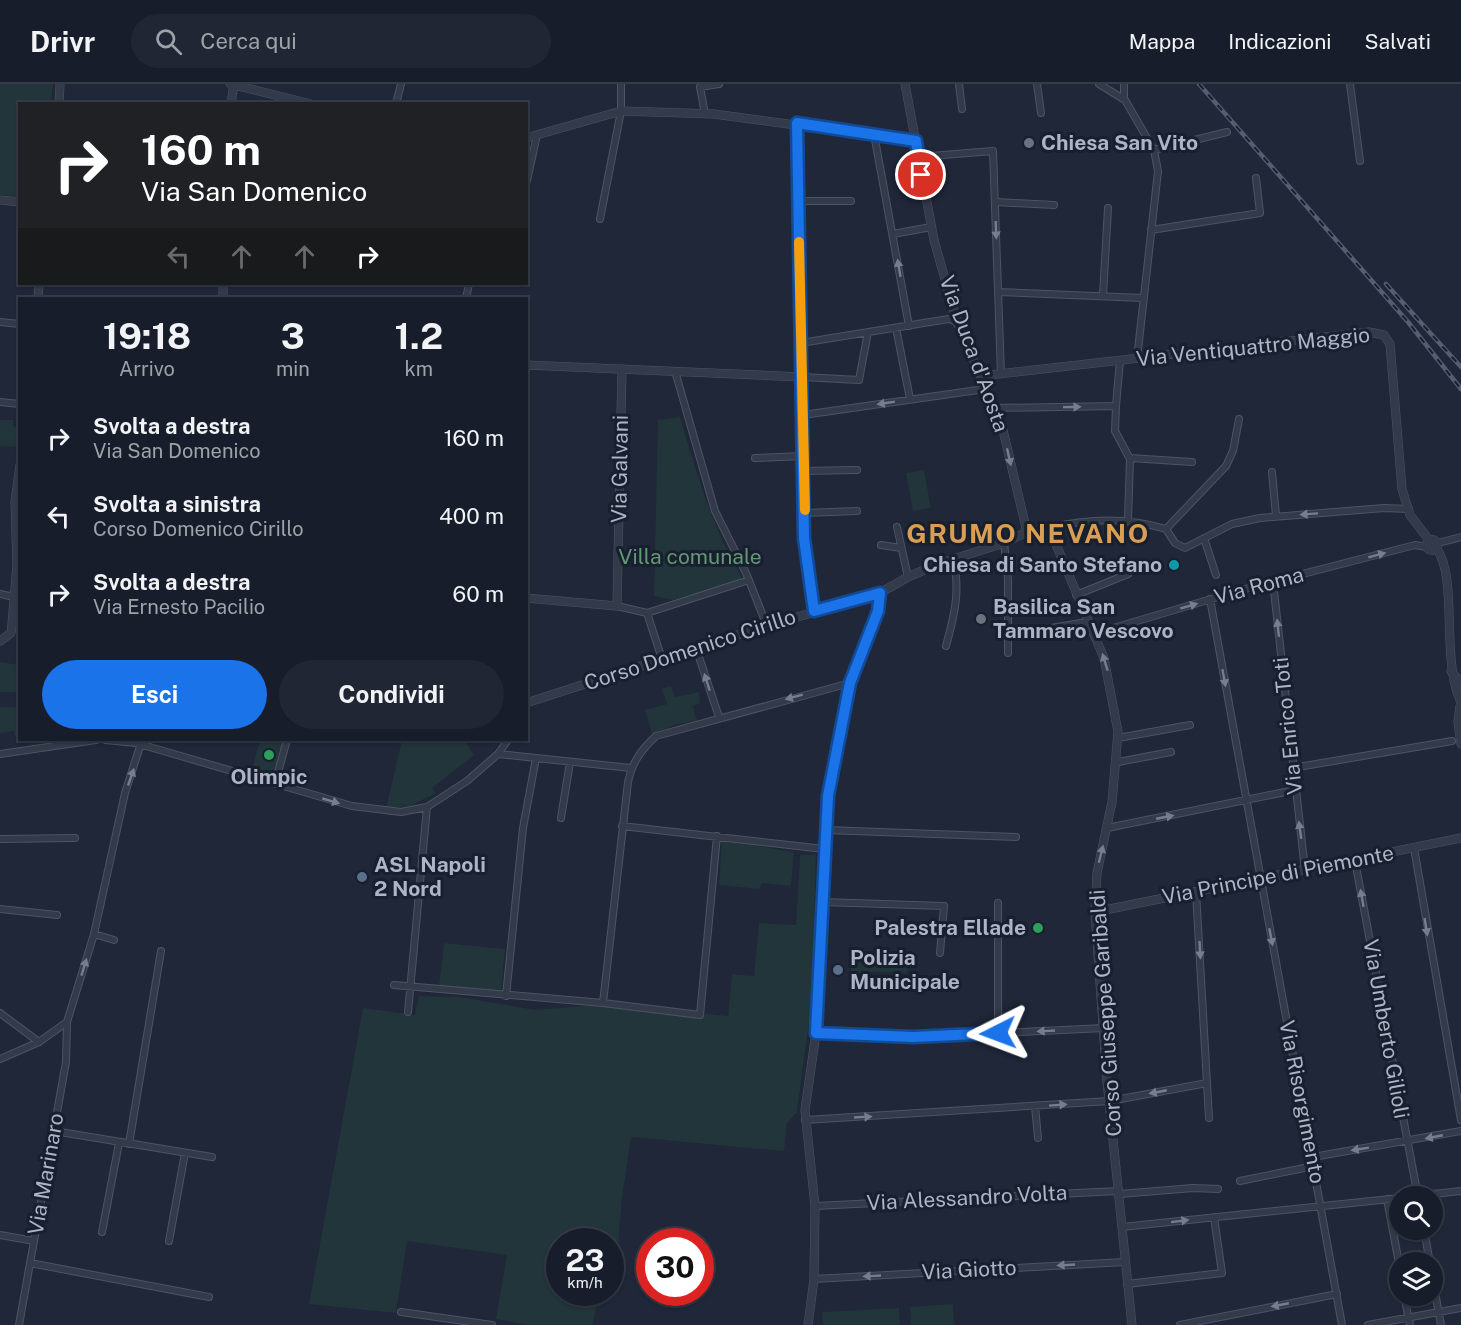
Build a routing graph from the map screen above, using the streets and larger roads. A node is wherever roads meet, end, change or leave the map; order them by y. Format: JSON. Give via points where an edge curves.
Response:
{"nodes":[{"id":1,"x":60,"y":84,"type":"edge"},
{"id":2,"x":401,"y":84,"type":"edge"},
{"id":3,"x":621,"y":84,"type":"edge"},
{"id":4,"x":716,"y":84,"type":"edge"},
{"id":5,"x":905,"y":84,"type":"edge"},
{"id":6,"x":959,"y":84,"type":"edge"},
{"id":7,"x":1037,"y":84,"type":"edge"},
{"id":8,"x":1099,"y":84,"type":"edge"},
{"id":9,"x":1124,"y":84,"type":"edge"},
{"id":10,"x":1350,"y":84,"type":"edge"},
{"id":11,"x":233,"y":85,"type":"edge"},
{"id":12,"x":1124,"y":99,"type":"junction"},
{"id":13,"x":59,"y":102,"type":"edge"},
{"id":14,"x":231,"y":102,"type":"edge"},
{"id":15,"x":303,"y":102,"type":"edge"},
{"id":16,"x":396,"y":102,"type":"edge"},
{"id":17,"x":962,"y":109,"type":"dead end"},
{"id":18,"x":621,"y":111,"type":"junction"},
{"id":19,"x":1041,"y":113,"type":"dead end"},
{"id":20,"x":705,"y":114,"type":"junction"},
{"id":21,"x":797,"y":123,"type":"junction"},
{"id":22,"x":1227,"y":132,"type":"dead end"},
{"id":23,"x":874,"y":134,"type":"junction"},
{"id":24,"x":537,"y":135,"type":"junction"},
{"id":25,"x":528,"y":137,"type":"edge"},
{"id":26,"x":916,"y":141,"type":"junction"},
{"id":27,"x":1154,"y":150,"type":"junction"},
{"id":28,"x":918,"y":157,"type":"junction"},
{"id":29,"x":1360,"y":161,"type":"dead end"},
{"id":30,"x":528,"y":176,"type":"edge"},
{"id":31,"x":1256,"y":178,"type":"dead end"},
{"id":32,"x":0,"y":200,"type":"edge"},
{"id":33,"x":798,"y":201,"type":"junction"},
{"id":34,"x":851,"y":201,"type":"dead end"},
{"id":35,"x":18,"y":202,"type":"edge"},
{"id":36,"x":995,"y":202,"type":"junction"},
{"id":37,"x":1054,"y":205,"type":"dead end"},
{"id":38,"x":1108,"y":208,"type":"dead end"},
{"id":39,"x":600,"y":219,"type":"dead end"},
{"id":40,"x":931,"y":227,"type":"junction"},
{"id":41,"x":1151,"y":230,"type":"junction"},
{"id":42,"x":892,"y":234,"type":"junction"},
{"id":43,"x":998,"y":292,"type":"junction"},
{"id":44,"x":1103,"y":296,"type":"junction"},
{"id":45,"x":1143,"y":298,"type":"junction"},
{"id":46,"x":0,"y":322,"type":"edge"},
{"id":47,"x":957,"y":322,"type":"junction"},
{"id":48,"x":18,"y":324,"type":"edge"},
{"id":49,"x":909,"y":326,"type":"junction"},
{"id":50,"x":896,"y":328,"type":"junction"},
{"id":51,"x":868,"y":332,"type":"junction"},
{"id":52,"x":801,"y":343,"type":"junction"},
{"id":53,"x":1137,"y":358,"type":"junction"},
{"id":54,"x":1120,"y":360,"type":"junction"},
{"id":55,"x":528,"y":365,"type":"edge"},
{"id":56,"x":622,"y":369,"type":"junction"},
{"id":57,"x":675,"y":370,"type":"junction"},
{"id":58,"x":1000,"y":374,"type":"junction"},
{"id":59,"x":802,"y":376,"type":"junction"},
{"id":60,"x":981,"y":376,"type":"junction"},
{"id":61,"x":986,"y":389,"type":"junction"},
{"id":62,"x":910,"y":399,"type":"junction"},
{"id":63,"x":0,"y":402,"type":"edge"},
{"id":64,"x":18,"y":404,"type":"edge"},
{"id":65,"x":1116,"y":406,"type":"junction"},
{"id":66,"x":993,"y":408,"type":"junction"},
{"id":67,"x":803,"y":415,"type":"junction"},
{"id":68,"x":1239,"y":419,"type":"dead end"},
{"id":69,"x":804,"y":456,"type":"junction"},
{"id":70,"x":755,"y":458,"type":"dead end"},
{"id":71,"x":1130,"y":458,"type":"junction"},
{"id":72,"x":1192,"y":462,"type":"dead end"},
{"id":73,"x":857,"y":470,"type":"dead end"},
{"id":74,"x":804,"y":471,"type":"junction"},
{"id":75,"x":1272,"y":472,"type":"dead end"},
{"id":76,"x":18,"y":480,"type":"edge"},
{"id":77,"x":1409,"y":509,"type":"junction"},
{"id":78,"x":857,"y":511,"type":"dead end"},
{"id":79,"x":805,"y":513,"type":"junction"},
{"id":80,"x":1276,"y":516,"type":"junction"},
{"id":81,"x":1128,"y":520,"type":"junction"},
{"id":82,"x":897,"y":527,"type":"dead end"},
{"id":83,"x":1044,"y":528,"type":"junction"},
{"id":84,"x":1166,"y":529,"type":"junction"},
{"id":85,"x":1023,"y":533,"type":"junction"},
{"id":86,"x":1461,"y":537,"type":"edge"},
{"id":87,"x":1204,"y":538,"type":"junction"},
{"id":88,"x":1004,"y":543,"type":"junction"},
{"id":89,"x":1428,"y":543,"type":"junction"},
{"id":90,"x":881,"y":545,"type":"dead end"},
{"id":91,"x":1437,"y":546,"type":"junction"},
{"id":92,"x":901,"y":548,"type":"junction"},
{"id":93,"x":953,"y":559,"type":"junction"},
{"id":94,"x":1128,"y":574,"type":"dead end"},
{"id":95,"x":1216,"y":575,"type":"dead end"},
{"id":96,"x":908,"y":577,"type":"junction"},
{"id":97,"x":749,"y":580,"type":"junction"},
{"id":98,"x":1273,"y":582,"type":"junction"},
{"id":99,"x":880,"y":593,"type":"junction"},
{"id":100,"x":0,"y":594,"type":"edge"},
{"id":101,"x":1076,"y":595,"type":"junction"},
{"id":102,"x":17,"y":598,"type":"edge"},
{"id":103,"x":528,"y":598,"type":"edge"},
{"id":104,"x":1210,"y":599,"type":"junction"},
{"id":105,"x":617,"y":606,"type":"junction"},
{"id":106,"x":814,"y":611,"type":"junction"},
{"id":107,"x":647,"y":612,"type":"junction"},
{"id":108,"x":18,"y":616,"type":"edge"},
{"id":109,"x":1087,"y":622,"type":"junction"},
{"id":110,"x":12,"y":624,"type":"junction"},
{"id":111,"x":767,"y":626,"type":"junction"},
{"id":112,"x":1008,"y":629,"type":"junction"},
{"id":113,"x":1093,"y":634,"type":"junction"},
{"id":114,"x":0,"y":641,"type":"edge"},
{"id":115,"x":946,"y":646,"type":"dead end"},
{"id":116,"x":696,"y":648,"type":"junction"},
{"id":117,"x":1008,"y":653,"type":"dead end"},
{"id":118,"x":662,"y":658,"type":"junction"},
{"id":119,"x":1450,"y":670,"type":"junction"},
{"id":120,"x":1461,"y":682,"type":"edge"},
{"id":121,"x":850,"y":683,"type":"junction"},
{"id":122,"x":531,"y":701,"type":"edge"},
{"id":123,"x":1460,"y":702,"type":"edge"},
{"id":124,"x":718,"y":717,"type":"junction"},
{"id":125,"x":1459,"y":719,"type":"edge"},
{"id":126,"x":1190,"y":725,"type":"dead end"},
{"id":127,"x":1118,"y":738,"type":"junction"},
{"id":128,"x":89,"y":741,"type":"edge"},
{"id":129,"x":124,"y":741,"type":"edge"},
{"id":130,"x":287,"y":741,"type":"edge"},
{"id":131,"x":507,"y":741,"type":"edge"},
{"id":132,"x":1452,"y":741,"type":"dead end"},
{"id":133,"x":142,"y":742,"type":"edge"},
{"id":134,"x":1461,"y":744,"type":"edge"},
{"id":135,"x":1171,"y":752,"type":"dead end"},
{"id":136,"x":0,"y":754,"type":"edge"},
{"id":137,"x":498,"y":754,"type":"junction"},
{"id":138,"x":536,"y":758,"type":"junction"},
{"id":139,"x":570,"y":762,"type":"junction"},
{"id":140,"x":1118,"y":762,"type":"junction"},
{"id":141,"x":631,"y":768,"type":"junction"},
{"id":142,"x":1292,"y":768,"type":"junction"},
{"id":143,"x":275,"y":783,"type":"junction"},
{"id":144,"x":1295,"y":790,"type":"junction"},
{"id":145,"x":1246,"y":801,"type":"junction"},
{"id":146,"x":428,"y":807,"type":"junction"},
{"id":147,"x":561,"y":818,"type":"dead end"},
{"id":148,"x":622,"y":826,"type":"junction"},
{"id":149,"x":1107,"y":828,"type":"junction"},
{"id":150,"x":826,"y":830,"type":"junction"},
{"id":151,"x":717,"y":836,"type":"junction"},
{"id":152,"x":1016,"y":837,"type":"dead end"},
{"id":153,"x":75,"y":838,"type":"dead end"},
{"id":154,"x":1461,"y":838,"type":"edge"},
{"id":155,"x":0,"y":839,"type":"edge"},
{"id":156,"x":1414,"y":848,"type":"junction"},
{"id":157,"x":824,"y":849,"type":"junction"},
{"id":158,"x":1355,"y":861,"type":"junction"},
{"id":159,"x":1305,"y":870,"type":"junction"},
{"id":160,"x":1260,"y":879,"type":"junction"},
{"id":161,"x":1196,"y":892,"type":"junction"},
{"id":162,"x":822,"y":902,"type":"junction"},
{"id":163,"x":998,"y":903,"type":"dead end"},
{"id":164,"x":0,"y":909,"type":"edge"},
{"id":165,"x":1095,"y":912,"type":"junction"},
{"id":166,"x":57,"y":915,"type":"dead end"},
{"id":167,"x":94,"y":934,"type":"junction"},
{"id":168,"x":114,"y":939,"type":"dead end"},
{"id":169,"x":161,"y":951,"type":"dead end"},
{"id":170,"x":940,"y":953,"type":"dead end"},
{"id":171,"x":394,"y":985,"type":"dead end"},
{"id":172,"x":410,"y":987,"type":"junction"},
{"id":173,"x":506,"y":996,"type":"junction"},
{"id":174,"x":604,"y":1001,"type":"junction"},
{"id":175,"x":408,"y":1012,"type":"dead end"},
{"id":176,"x":0,"y":1013,"type":"edge"},
{"id":177,"x":67,"y":1023,"type":"junction"},
{"id":178,"x":1104,"y":1028,"type":"junction"},
{"id":179,"x":819,"y":1033,"type":"junction"},
{"id":180,"x":998,"y":1033,"type":"junction"},
{"id":181,"x":39,"y":1042,"type":"junction"},
{"id":182,"x":0,"y":1051,"type":"edge"},
{"id":183,"x":3,"y":1058,"type":"edge"},
{"id":184,"x":1207,"y":1083,"type":"junction"},
{"id":185,"x":1107,"y":1102,"type":"junction"},
{"id":186,"x":1035,"y":1106,"type":"junction"},
{"id":187,"x":1209,"y":1118,"type":"dead end"},
{"id":188,"x":805,"y":1120,"type":"junction"},
{"id":189,"x":1461,"y":1120,"type":"edge"},
{"id":190,"x":54,"y":1131,"type":"junction"},
{"id":191,"x":1461,"y":1131,"type":"edge"},
{"id":192,"x":1038,"y":1138,"type":"dead end"},
{"id":193,"x":1407,"y":1142,"type":"junction"},
{"id":194,"x":118,"y":1143,"type":"junction"},
{"id":195,"x":129,"y":1144,"type":"junction"},
{"id":196,"x":185,"y":1153,"type":"junction"},
{"id":197,"x":212,"y":1157,"type":"dead end"},
{"id":198,"x":1312,"y":1157,"type":"junction"},
{"id":199,"x":1314,"y":1166,"type":"junction"},
{"id":200,"x":1240,"y":1181,"type":"dead end"},
{"id":201,"x":1416,"y":1186,"type":"edge"},
{"id":202,"x":1218,"y":1190,"type":"dead end"},
{"id":203,"x":1461,"y":1191,"type":"edge"},
{"id":204,"x":1119,"y":1193,"type":"junction"},
{"id":205,"x":1443,"y":1193,"type":"edge"},
{"id":206,"x":1387,"y":1199,"type":"joint"},
{"id":207,"x":1322,"y":1204,"type":"junction"},
{"id":208,"x":815,"y":1206,"type":"junction"},
{"id":209,"x":1214,"y":1217,"type":"junction"},
{"id":210,"x":1122,"y":1227,"type":"junction"},
{"id":211,"x":102,"y":1232,"type":"dead end"},
{"id":212,"x":0,"y":1235,"type":"edge"},
{"id":213,"x":34,"y":1241,"type":"junction"},
{"id":214,"x":169,"y":1241,"type":"dead end"},
{"id":215,"x":1397,"y":1252,"type":"edge"},
{"id":216,"x":1125,"y":1262,"type":"junction"},
{"id":217,"x":30,"y":1263,"type":"junction"},
{"id":218,"x":814,"y":1279,"type":"junction"},
{"id":219,"x":1127,"y":1284,"type":"junction"},
{"id":220,"x":1337,"y":1294,"type":"junction"},
{"id":221,"x":209,"y":1297,"type":"dead end"},
{"id":222,"x":1406,"y":1306,"type":"edge"},
{"id":223,"x":1438,"y":1306,"type":"edge"},
{"id":224,"x":1461,"y":1308,"type":"edge"},
{"id":225,"x":401,"y":1312,"type":"dead end"},
{"id":226,"x":1439,"y":1312,"type":"junction"},
{"id":227,"x":1409,"y":1321,"type":"edge"},
{"id":228,"x":19,"y":1325,"type":"edge"},
{"id":229,"x":492,"y":1325,"type":"edge"},
{"id":230,"x":808,"y":1325,"type":"edge"},
{"id":231,"x":1132,"y":1325,"type":"edge"},
{"id":232,"x":1180,"y":1325,"type":"edge"},
{"id":233,"x":1342,"y":1325,"type":"edge"},
{"id":234,"x":1368,"y":1325,"type":"edge"},
{"id":235,"x":1441,"y":1325,"type":"edge"}],
"edges":[{"from":1,"to":13,"type":"street"},
{"from":2,"to":16,"type":"street"},
{"from":3,"to":18,"type":"street"},
{"from":4,"to":20,"type":"street","via":[[700,87]]},
{"from":5,"to":26,"type":"street","name":"Via Duca d'Aosta"},
{"from":6,"to":17,"type":"street"},
{"from":7,"to":19,"type":"street"},
{"from":8,"to":12,"type":"street"},
{"from":9,"to":12,"type":"street"},
{"from":10,"to":29,"type":"street"},
{"from":11,"to":14,"type":"street"},
{"from":11,"to":15,"type":"street"},
{"from":12,"to":27,"type":"street"},
{"from":18,"to":20,"type":"street"},
{"from":18,"to":24,"type":"street"},
{"from":18,"to":39,"type":"street"},
{"from":20,"to":21,"type":"street"},
{"from":21,"to":23,"type":"street"},
{"from":21,"to":33,"type":"street"},
{"from":22,"to":27,"type":"street"},
{"from":23,"to":26,"type":"street"},
{"from":23,"to":42,"type":"street"},
{"from":24,"to":25,"type":"street"},
{"from":24,"to":30,"type":"street"},
{"from":26,"to":28,"type":"street","name":"Via Duca d'Aosta"},
{"from":27,"to":41,"type":"street","via":[[1158,171]]},
{"from":28,"to":36,"type":"street","via":[[993,151]]},
{"from":28,"to":40,"type":"street","name":"Via Duca d'Aosta"},
{"from":31,"to":41,"type":"street","via":[[1260,213]]},
{"from":32,"to":35,"type":"street"},
{"from":33,"to":34,"type":"street"},
{"from":33,"to":52,"type":"street"},
{"from":36,"to":37,"type":"street"},
{"from":36,"to":43,"type":"street","one_way":true},
{"from":38,"to":44,"type":"street"},
{"from":40,"to":42,"type":"street"},
{"from":40,"to":47,"type":"street","name":"Via Duca d'Aosta"},
{"from":41,"to":45,"type":"street"},
{"from":49,"to":42,"type":"street","one_way":true},
{"from":43,"to":44,"type":"street"},
{"from":43,"to":58,"type":"street"},
{"from":44,"to":45,"type":"street"},
{"from":45,"to":53,"type":"street"},
{"from":46,"to":48,"type":"street"},
{"from":47,"to":49,"type":"street"},
{"from":47,"to":60,"type":"street","name":"Via Duca d'Aosta"},
{"from":49,"to":50,"type":"street"},
{"from":50,"to":51,"type":"street"},
{"from":50,"to":62,"type":"street"},
{"from":51,"to":52,"type":"street"},
{"from":51,"to":59,"type":"street","via":[[859,380]]},
{"from":52,"to":59,"type":"street"},
{"from":53,"to":54,"type":"street","name":"Via Ventiquattro Maggio"},
{"from":53,"to":77,"type":"street","name":"Via Ventiquattro Maggio","via":[[1369,332],[1384,335],[1390,344],[1402,489]]},
{"from":54,"to":58,"type":"street","name":"Via Ventiquattro Maggio"},
{"from":54,"to":65,"type":"street"},
{"from":55,"to":56,"type":"street"},
{"from":56,"to":57,"type":"street"},
{"from":56,"to":105,"type":"street","name":"Via Galvani"},
{"from":57,"to":59,"type":"street"},
{"from":57,"to":97,"type":"street","via":[[715,511]]},
{"from":58,"to":60,"type":"street","name":"Via Ventiquattro Maggio"},
{"from":59,"to":67,"type":"street"},
{"from":60,"to":61,"type":"street","name":"Via Duca d'Aosta"},
{"from":61,"to":62,"type":"street"},
{"from":61,"to":66,"type":"street","name":"Via Duca d'Aosta"},
{"from":62,"to":67,"type":"street","one_way":true},
{"from":63,"to":64,"type":"street"},
{"from":66,"to":65,"type":"street","one_way":true},
{"from":65,"to":71,"type":"street","via":[[1115,431]]},
{"from":66,"to":85,"type":"street","name":"Via Duca d'Aosta","one_way":true,"via":[[1002,426]]},
{"from":67,"to":69,"type":"street"},
{"from":68,"to":84,"type":"street","via":[[1226,466]]},
{"from":69,"to":70,"type":"street"},
{"from":69,"to":74,"type":"street"},
{"from":71,"to":72,"type":"street"},
{"from":71,"to":81,"type":"street"},
{"from":73,"to":74,"type":"street"},
{"from":74,"to":79,"type":"street"},
{"from":75,"to":80,"type":"street"},
{"from":76,"to":102,"type":"street"},
{"from":77,"to":80,"type":"street","one_way":true},
{"from":77,"to":89,"type":"street","name":"Via Ventiquattro Maggio"},
{"from":78,"to":79,"type":"street"},
{"from":79,"to":106,"type":"street","via":[[804,538]]},
{"from":80,"to":87,"type":"street","via":[[1232,524]]},
{"from":81,"to":83,"type":"street","via":[[1072,522]]},
{"from":81,"to":84,"type":"street"},
{"from":82,"to":92,"type":"street"},
{"from":83,"to":85,"type":"street","name":"Corso Domenico Cirillo"},
{"from":83,"to":101,"type":"street","name":"Corso Giuseppe Garibaldi"},
{"from":84,"to":87,"type":"street","via":[[1175,543],[1185,548]]},
{"from":85,"to":88,"type":"street","name":"Corso Domenico Cirillo"},
{"from":86,"to":91,"type":"street"},
{"from":87,"to":95,"type":"street"},
{"from":88,"to":93,"type":"street","name":"Corso Domenico Cirillo"},
{"from":88,"to":112,"type":"street"},
{"from":89,"to":91,"type":"street","via":[[1431,550]]},
{"from":98,"to":89,"type":"street","name":"Via Roma","one_way":true},
{"from":90,"to":92,"type":"street"},
{"from":91,"to":119,"type":"street","via":[[1445,572]]},
{"from":92,"to":96,"type":"street"},
{"from":93,"to":96,"type":"street","name":"Corso Domenico Cirillo"},
{"from":93,"to":115,"type":"street","via":[[958,598]]},
{"from":94,"to":101,"type":"street"},
{"from":96,"to":99,"type":"street","name":"Corso Domenico Cirillo"},
{"from":97,"to":107,"type":"street"},
{"from":97,"to":111,"type":"street"},
{"from":98,"to":104,"type":"street","name":"Via Roma"},
{"from":142,"to":98,"type":"street","name":"Via Enrico Toti","one_way":true},
{"from":99,"to":106,"type":"street","name":"Corso Domenico Cirillo"},
{"from":99,"to":121,"type":"street","via":[[878,611]]},
{"from":100,"to":102,"type":"street"},
{"from":101,"to":109,"type":"street","name":"Corso Giuseppe Garibaldi"},
{"from":102,"to":110,"type":"street"},
{"from":103,"to":105,"type":"street"},
{"from":113,"to":104,"type":"street","name":"Via Roma","one_way":true},
{"from":104,"to":145,"type":"street","name":"Via Risorgimento","one_way":true},
{"from":105,"to":107,"type":"street"},
{"from":106,"to":111,"type":"street","name":"Corso Domenico Cirillo"},
{"from":107,"to":118,"type":"street"},
{"from":108,"to":110,"type":"street"},
{"from":109,"to":112,"type":"street","via":[[1033,631]]},
{"from":109,"to":113,"type":"street","name":"Corso Giuseppe Garibaldi"},
{"from":110,"to":114,"type":"street","via":[[11,633]]},
{"from":111,"to":116,"type":"street","name":"Corso Domenico Cirillo"},
{"from":112,"to":117,"type":"street"},
{"from":127,"to":113,"type":"street","name":"Corso Giuseppe Garibaldi","one_way":true,"via":[[1104,658]]},
{"from":116,"to":118,"type":"street","name":"Corso Domenico Cirillo"},
{"from":124,"to":116,"type":"street","one_way":true},
{"from":118,"to":122,"type":"street","name":"Corso Domenico Cirillo"},
{"from":119,"to":120,"type":"street"},
{"from":119,"to":123,"type":"street"},
{"from":121,"to":124,"type":"street","one_way":true},
{"from":121,"to":150,"type":"street","via":[[834,759]]},
{"from":123,"to":125,"type":"street"},
{"from":124,"to":141,"type":"street","via":[[656,736]]},
{"from":125,"to":134,"type":"street"},
{"from":126,"to":127,"type":"street"},
{"from":127,"to":140,"type":"street","name":"Corso Giuseppe Garibaldi"},
{"from":128,"to":136,"type":"street"},
{"from":129,"to":133,"type":"street"},
{"from":130,"to":143,"type":"street"},
{"from":131,"to":137,"type":"street"},
{"from":132,"to":142,"type":"street"},
{"from":133,"to":143,"type":"street"},
{"from":167,"to":133,"type":"street","name":"Via Marinaro","one_way":true,"via":[[125,793]]},
{"from":135,"to":140,"type":"street"},
{"from":137,"to":138,"type":"street"},
{"from":137,"to":146,"type":"street","via":[[467,782]]},
{"from":138,"to":139,"type":"street"},
{"from":138,"to":173,"type":"street","via":[[523,828]]},
{"from":139,"to":141,"type":"street"},
{"from":139,"to":147,"type":"street"},
{"from":140,"to":149,"type":"street","name":"Corso Giuseppe Garibaldi"},
{"from":141,"to":148,"type":"street"},
{"from":142,"to":144,"type":"street","name":"Via Enrico Toti"},
{"from":143,"to":146,"type":"street","one_way":true,"via":[[370,809],[400,812]]},
{"from":144,"to":145,"type":"street"},
{"from":159,"to":144,"type":"street","name":"Via Enrico Toti","one_way":true},
{"from":149,"to":145,"type":"street","one_way":true},
{"from":145,"to":160,"type":"street","name":"Via Risorgimento"},
{"from":146,"to":172,"type":"street"},
{"from":148,"to":151,"type":"street"},
{"from":148,"to":174,"type":"street"},
{"from":165,"to":149,"type":"street","name":"Corso Giuseppe Garibaldi","one_way":true,"via":[[1097,873]]},
{"from":150,"to":152,"type":"street"},
{"from":150,"to":157,"type":"street"},
{"from":151,"to":157,"type":"street"},
{"from":151,"to":174,"type":"street","via":[[700,1014]]},
{"from":153,"to":155,"type":"street"},
{"from":154,"to":156,"type":"street","name":"Via Principe di Piemonte"},
{"from":156,"to":158,"type":"street","name":"Via Principe di Piemonte"},
{"from":156,"to":189,"type":"street","one_way":true},
{"from":157,"to":162,"type":"street"},
{"from":158,"to":159,"type":"street","name":"Via Principe di Piemonte"},
{"from":193,"to":158,"type":"street","name":"Via Umberto Gilioli","one_way":true},
{"from":159,"to":160,"type":"street","name":"Via Principe di Piemonte"},
{"from":160,"to":161,"type":"street","name":"Via Principe di Piemonte"},
{"from":160,"to":198,"type":"street","name":"Via Risorgimento","one_way":true},
{"from":161,"to":165,"type":"street","name":"Via Principe di Piemonte"},
{"from":161,"to":184,"type":"street","one_way":true},
{"from":162,"to":170,"type":"street","via":[[944,906]]},
{"from":162,"to":179,"type":"street"},
{"from":163,"to":180,"type":"street"},
{"from":164,"to":166,"type":"street"},
{"from":165,"to":178,"type":"street","name":"Corso Giuseppe Garibaldi"},
{"from":167,"to":168,"type":"street"},
{"from":177,"to":167,"type":"street","name":"Via Marinaro","one_way":true},
{"from":169,"to":195,"type":"street"},
{"from":171,"to":172,"type":"street"},
{"from":172,"to":173,"type":"street"},
{"from":172,"to":175,"type":"street"},
{"from":173,"to":174,"type":"street"},
{"from":176,"to":181,"type":"street"},
{"from":177,"to":181,"type":"street"},
{"from":177,"to":190,"type":"street","name":"Via Marinaro","via":[[66,1062]]},
{"from":178,"to":180,"type":"street","one_way":true},
{"from":178,"to":185,"type":"street","name":"Corso Giuseppe Garibaldi"},
{"from":179,"to":180,"type":"street","via":[[913,1037]]},
{"from":179,"to":188,"type":"street"},
{"from":181,"to":183,"type":"street"},
{"from":182,"to":183,"type":"street"},
{"from":184,"to":185,"type":"street","one_way":true},
{"from":184,"to":187,"type":"street"},
{"from":186,"to":185,"type":"street","one_way":true},
{"from":185,"to":204,"type":"street","name":"Corso Giuseppe Garibaldi"},
{"from":188,"to":186,"type":"street","one_way":true},
{"from":186,"to":192,"type":"street"},
{"from":188,"to":208,"type":"street"},
{"from":190,"to":194,"type":"street"},
{"from":190,"to":213,"type":"street","name":"Via Marinaro"},
{"from":191,"to":193,"type":"street","one_way":true},
{"from":193,"to":198,"type":"street","one_way":true},
{"from":193,"to":201,"type":"street","name":"Via Umberto Gilioli"},
{"from":194,"to":195,"type":"street"},
{"from":194,"to":211,"type":"street"},
{"from":195,"to":196,"type":"street"},
{"from":196,"to":197,"type":"street"},
{"from":196,"to":214,"type":"street"},
{"from":198,"to":199,"type":"street","name":"Via Risorgimento"},
{"from":199,"to":200,"type":"street"},
{"from":199,"to":207,"type":"street","name":"Via Risorgimento"},
{"from":202,"to":204,"type":"street","name":"Via Alessandro Volta"},
{"from":203,"to":205,"type":"street"},
{"from":204,"to":208,"type":"street","name":"Via Alessandro Volta"},
{"from":204,"to":210,"type":"street","name":"Corso Giuseppe Garibaldi"},
{"from":206,"to":207,"type":"street"},
{"from":206,"to":215,"type":"street"},
{"from":207,"to":209,"type":"street"},
{"from":207,"to":220,"type":"street","name":"Via Risorgimento"},
{"from":208,"to":218,"type":"street"},
{"from":210,"to":209,"type":"street","one_way":true},
{"from":209,"to":219,"type":"street","via":[[1222,1274]]},
{"from":210,"to":216,"type":"street","name":"Corso Giuseppe Garibaldi"},
{"from":212,"to":213,"type":"street"},
{"from":213,"to":217,"type":"street","name":"Via Marinaro"},
{"from":216,"to":218,"type":"street","name":"Via Giotto","one_way":true},
{"from":216,"to":219,"type":"street","name":"Corso Giuseppe Garibaldi"},
{"from":217,"to":221,"type":"street"},
{"from":217,"to":228,"type":"street","name":"Via Marinaro"},
{"from":218,"to":230,"type":"street"},
{"from":219,"to":231,"type":"street","name":"Corso Giuseppe Garibaldi"},
{"from":220,"to":232,"type":"street","one_way":true},
{"from":220,"to":233,"type":"street","name":"Via Risorgimento"},
{"from":222,"to":227,"type":"street"},
{"from":223,"to":226,"type":"street"},
{"from":224,"to":226,"type":"street"},
{"from":225,"to":229,"type":"street"},
{"from":226,"to":227,"type":"street"},
{"from":226,"to":235,"type":"street"},
{"from":227,"to":234,"type":"street"}]}
